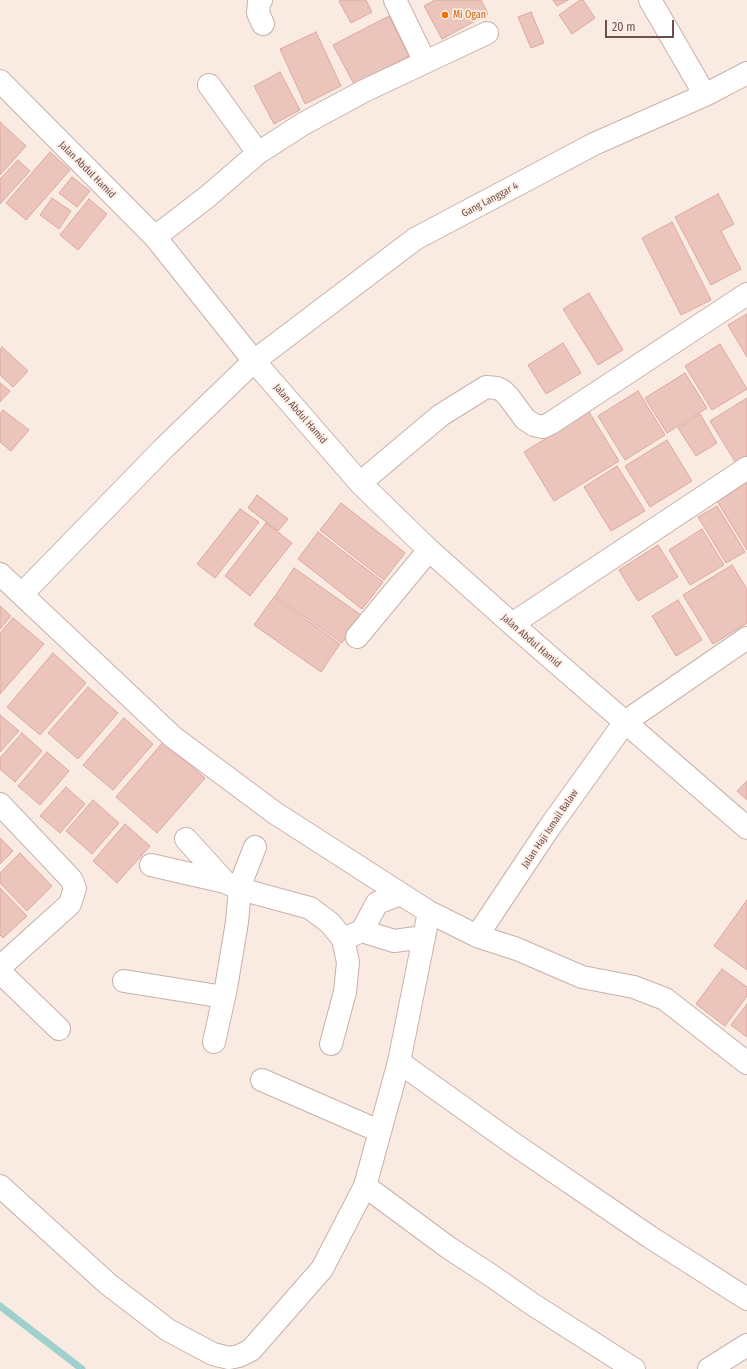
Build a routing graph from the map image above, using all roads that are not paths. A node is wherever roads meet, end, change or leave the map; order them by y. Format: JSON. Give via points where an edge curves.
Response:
{"nodes":[{"id":1,"x":261,"y":0,"type":"edge"},
{"id":2,"x":395,"y":0,"type":"edge"},
{"id":3,"x":650,"y":0,"type":"edge"},
{"id":4,"x":263,"y":24,"type":"dead end"},
{"id":5,"x":487,"y":33,"type":"dead end"},
{"id":6,"x":425,"y":62,"type":"junction"},
{"id":7,"x":747,"y":73,"type":"edge"},
{"id":8,"x":0,"y":81,"type":"edge"},
{"id":9,"x":209,"y":85,"type":"dead end"},
{"id":10,"x":705,"y":95,"type":"junction"},
{"id":11,"x":258,"y":153,"type":"junction"},
{"id":12,"x":155,"y":237,"type":"junction"},
{"id":13,"x":747,"y":294,"type":"edge"},
{"id":14,"x":254,"y":361,"type":"junction"},
{"id":15,"x":747,"y":468,"type":"edge"},
{"id":16,"x":360,"y":483,"type":"junction"},
{"id":17,"x":429,"y":550,"type":"junction"},
{"id":18,"x":0,"y":574,"type":"edge"},
{"id":19,"x":22,"y":594,"type":"junction"},
{"id":20,"x":512,"y":624,"type":"junction"},
{"id":21,"x":358,"y":637,"type":"dead end"},
{"id":22,"x":747,"y":638,"type":"edge"},
{"id":23,"x":625,"y":722,"type":"junction"},
{"id":24,"x":0,"y":804,"type":"edge"},
{"id":25,"x":747,"y":828,"type":"edge"},
{"id":26,"x":186,"y":838,"type":"dead end"},
{"id":27,"x":255,"y":847,"type":"dead end"},
{"id":28,"x":151,"y":865,"type":"dead end"},
{"id":29,"x":232,"y":886,"type":"junction"},
{"id":30,"x":401,"y":894,"type":"junction"},
{"id":31,"x":429,"y":912,"type":"junction"},
{"id":32,"x":353,"y":935,"type":"junction"},
{"id":33,"x":477,"y":936,"type":"junction"},
{"id":34,"x":424,"y":938,"type":"junction"},
{"id":35,"x":0,"y":967,"type":"edge"},
{"id":36,"x":0,"y":972,"type":"edge"},
{"id":37,"x":124,"y":981,"type":"dead end"},
{"id":38,"x":224,"y":997,"type":"junction"},
{"id":39,"x":59,"y":1029,"type":"dead end"},
{"id":40,"x":214,"y":1042,"type":"dead end"},
{"id":41,"x":331,"y":1044,"type":"dead end"},
{"id":42,"x":399,"y":1062,"type":"junction"},
{"id":43,"x":747,"y":1063,"type":"edge"},
{"id":44,"x":262,"y":1080,"type":"dead end"},
{"id":45,"x":380,"y":1131,"type":"junction"},
{"id":46,"x":0,"y":1186,"type":"edge"},
{"id":47,"x":365,"y":1186,"type":"junction"},
{"id":48,"x":747,"y":1299,"type":"edge"},
{"id":49,"x":747,"y":1345,"type":"edge"},
{"id":50,"x":634,"y":1369,"type":"edge"},
{"id":51,"x":709,"y":1369,"type":"edge"}],
"edges":[{"from":1,"to":4,"type":"street","via":[[258,13]]},
{"from":2,"to":6,"type":"street"},
{"from":3,"to":10,"type":"street"},
{"from":5,"to":6,"type":"street"},
{"from":6,"to":11,"type":"street","via":[[303,124]]},
{"from":7,"to":10,"type":"street","name":"Gang Langgar 4"},
{"from":8,"to":12,"type":"street","name":"Jalan Abdul Hamid"},
{"from":9,"to":11,"type":"street"},
{"from":10,"to":14,"type":"street","name":"Gang Langgar 4","via":[[594,144],[415,239]]},
{"from":11,"to":12,"type":"street"},
{"from":12,"to":14,"type":"street","name":"Jalan Abdul Hamid"},
{"from":13,"to":16,"type":"street","via":[[543,427],[534,426],[525,419],[503,391],[486,387],[441,415]]},
{"from":14,"to":16,"type":"street","name":"Jalan Abdul Hamid"},
{"from":14,"to":19,"type":"street","name":"Gang Langgar 4","via":[[164,448]]},
{"from":15,"to":20,"type":"street"},
{"from":16,"to":17,"type":"street","name":"Jalan Abdul Hamid"},
{"from":17,"to":20,"type":"street","name":"Jalan Abdul Hamid"},
{"from":17,"to":21,"type":"street"},
{"from":18,"to":19,"type":"street"},
{"from":19,"to":30,"type":"street","via":[[173,737],[275,813]]},
{"from":20,"to":23,"type":"street","name":"Jalan Abdul Hamid"},
{"from":22,"to":23,"type":"street","name":"Jalan Haji Ismail Balaw"},
{"from":23,"to":25,"type":"street"},
{"from":23,"to":33,"type":"street","name":"Jalan Haji Ismail Balaw","via":[[549,828]]},
{"from":24,"to":35,"type":"street","via":[[71,879],[75,888],[70,904]]},
{"from":26,"to":29,"type":"street"},
{"from":27,"to":29,"type":"street","via":[[244,875]]},
{"from":28,"to":29,"type":"street"},
{"from":29,"to":32,"type":"street","via":[[310,908],[330,923]]},
{"from":29,"to":38,"type":"street","via":[[237,922]]},
{"from":30,"to":31,"type":"street"},
{"from":30,"to":32,"type":"street","via":[[377,903]]},
{"from":31,"to":33,"type":"street"},
{"from":31,"to":34,"type":"street"},
{"from":32,"to":34,"type":"street","via":[[394,941]]},
{"from":32,"to":41,"type":"street","via":[[345,992]]},
{"from":33,"to":43,"type":"street","via":[[517,949],[582,977],[634,987],[665,999]]},
{"from":34,"to":42,"type":"street"},
{"from":36,"to":39,"type":"street"},
{"from":37,"to":38,"type":"street"},
{"from":38,"to":40,"type":"street"},
{"from":42,"to":45,"type":"street"},
{"from":42,"to":48,"type":"street","via":[[650,1237]]},
{"from":44,"to":45,"type":"street"},
{"from":45,"to":47,"type":"street"},
{"from":46,"to":47,"type":"street","via":[[108,1284],[168,1330],[213,1354],[229,1358],[251,1350],[322,1269]]},
{"from":47,"to":50,"type":"street","via":[[532,1304]]},
{"from":49,"to":51,"type":"street"}]}
